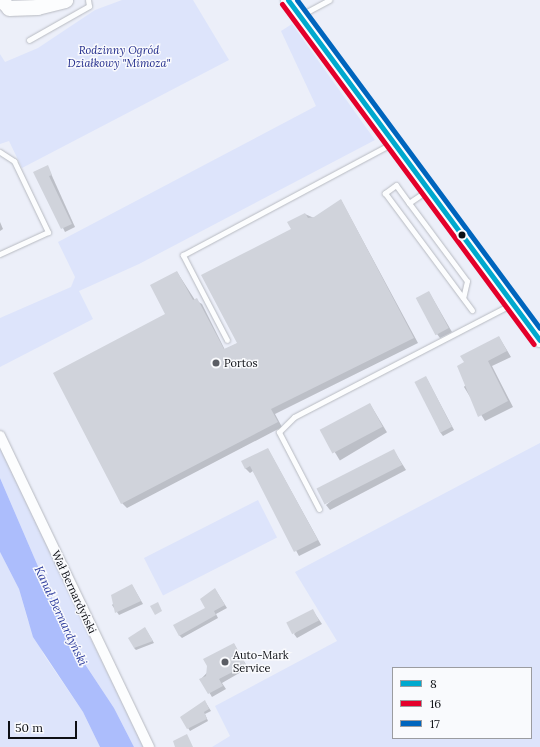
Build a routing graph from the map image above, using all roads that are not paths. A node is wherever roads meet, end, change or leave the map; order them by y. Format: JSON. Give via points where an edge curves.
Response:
{"nodes":[{"id":1,"x":25,"y":0,"type":"edge"},
{"id":2,"x":65,"y":0,"type":"edge"},
{"id":3,"x":88,"y":0,"type":"edge"},
{"id":4,"x":330,"y":0,"type":"edge"},
{"id":5,"x":5,"y":5,"type":"edge"},
{"id":6,"x":293,"y":5,"type":"edge"},
{"id":7,"x":29,"y":40,"type":"dead end"},
{"id":8,"x":394,"y":142,"type":"junction"},
{"id":9,"x":0,"y":152,"type":"edge"},
{"id":10,"x":429,"y":189,"type":"junction"},
{"id":11,"x":410,"y":203,"type":"junction"},
{"id":12,"x":0,"y":254,"type":"edge"},
{"id":13,"x":463,"y":298,"type":"junction"},
{"id":14,"x":513,"y":303,"type":"junction"},
{"id":15,"x":472,"y":310,"type":"dead end"},
{"id":16,"x":538,"y":334,"type":"edge"},
{"id":17,"x":227,"y":340,"type":"dead end"},
{"id":18,"x":0,"y":436,"type":"edge"},
{"id":19,"x":318,"y":509,"type":"dead end"},
{"id":20,"x":149,"y":747,"type":"edge"}],
"edges":[{"from":1,"to":5,"type":"main road"},
{"from":2,"to":5,"type":"main road","via":[[37,7]]},
{"from":3,"to":7,"type":"lane","via":[[89,6]]},
{"from":4,"to":6,"type":"lane"},
{"from":6,"to":8,"type":"street"},
{"from":8,"to":10,"type":"street"},
{"from":8,"to":17,"type":"lane","via":[[183,255]]},
{"from":9,"to":12,"type":"lane","via":[[14,161],[48,232]]},
{"from":10,"to":11,"type":"lane"},
{"from":10,"to":14,"type":"street"},
{"from":11,"to":13,"type":"lane","via":[[467,281]]},
{"from":11,"to":13,"type":"lane","via":[[396,185],[385,193]]},
{"from":13,"to":15,"type":"lane"},
{"from":14,"to":16,"type":"street"},
{"from":14,"to":19,"type":"lane","via":[[294,417],[279,432]]},
{"from":18,"to":20,"type":"street","name":"Wał Bernardyński"}]}
